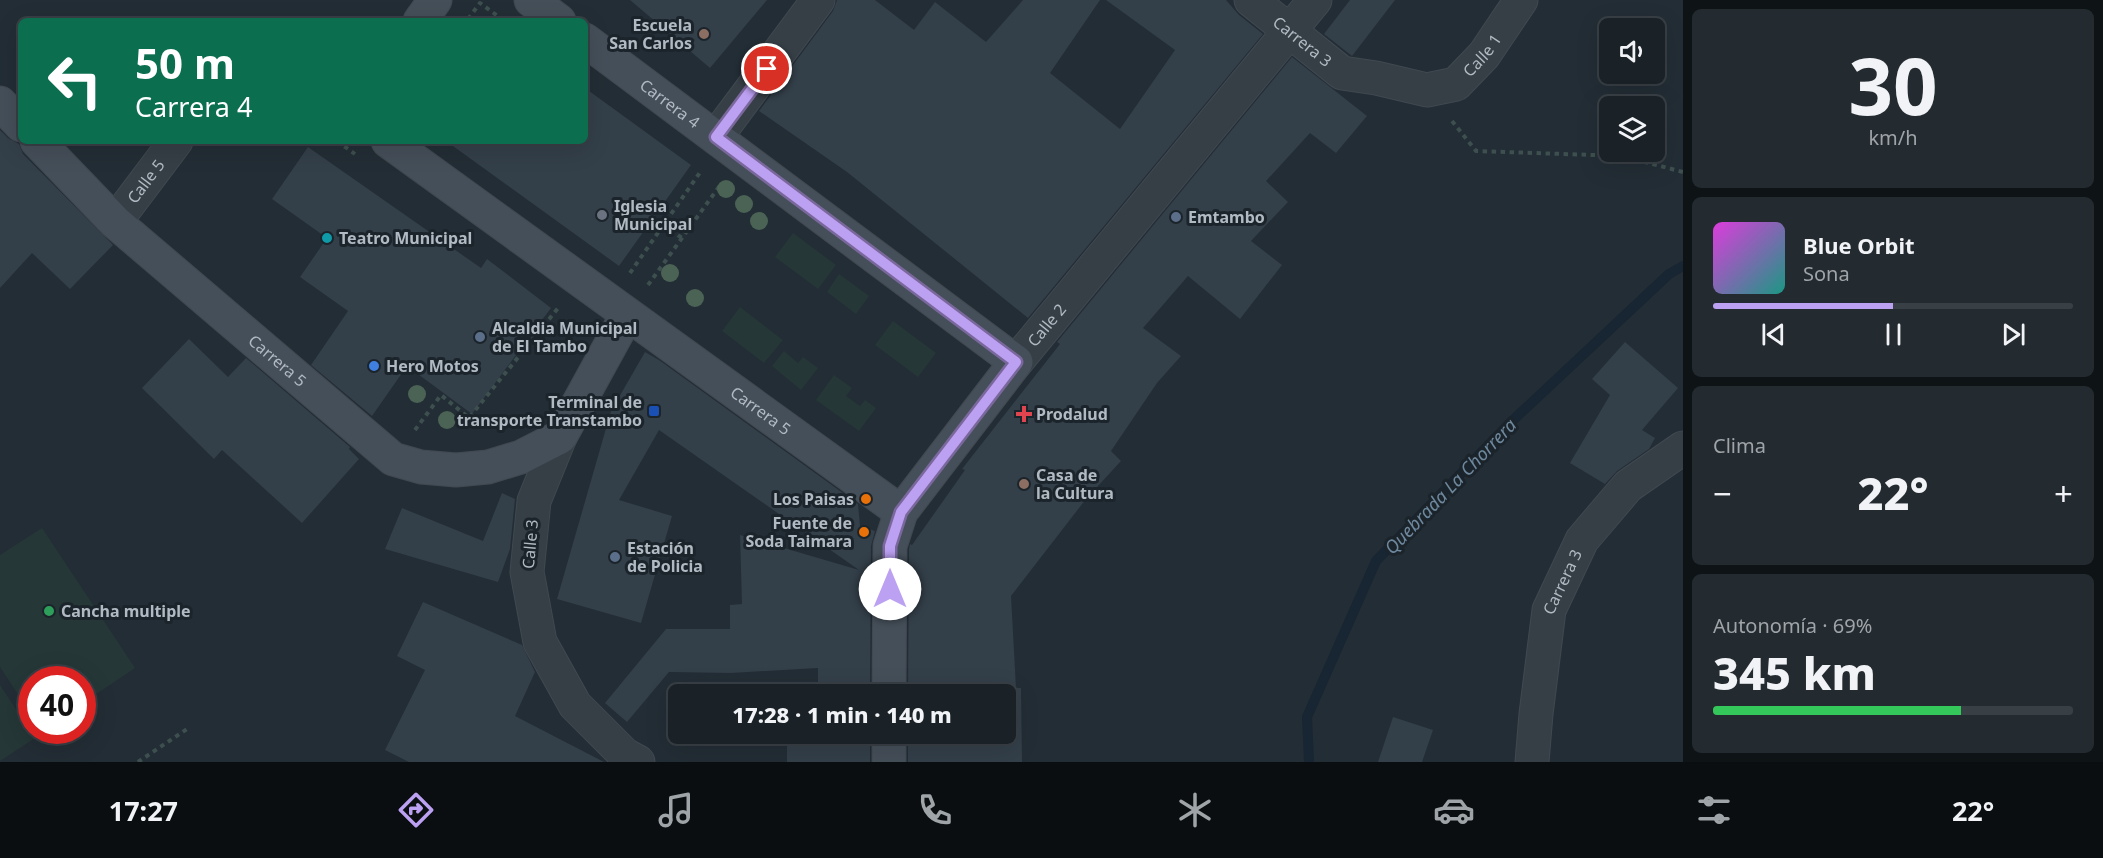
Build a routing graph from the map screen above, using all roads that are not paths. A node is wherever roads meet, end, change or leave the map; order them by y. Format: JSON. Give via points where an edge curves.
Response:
{"nodes":[{"id":1,"x":435,"y":0,"type":"edge"},
{"id":2,"x":531,"y":0,"type":"edge"},
{"id":3,"x":818,"y":0,"type":"edge"},
{"id":4,"x":1251,"y":0,"type":"edge"},
{"id":5,"x":1315,"y":0,"type":"edge"},
{"id":6,"x":1521,"y":0,"type":"edge"},
{"id":7,"x":422,"y":18,"type":"edge"},
{"id":8,"x":555,"y":18,"type":"edge"},
{"id":9,"x":1289,"y":32,"type":"junction"},
{"id":10,"x":588,"y":42,"type":"edge"},
{"id":11,"x":1428,"y":90,"type":"joint"},
{"id":12,"x":0,"y":103,"type":"edge"},
{"id":13,"x":18,"y":122,"type":"edge"},
{"id":14,"x":40,"y":144,"type":"edge"},
{"id":15,"x":174,"y":144,"type":"edge"},
{"id":16,"x":392,"y":144,"type":"edge"},
{"id":17,"x":721,"y":153,"type":"junction"},
{"id":18,"x":115,"y":222,"type":"junction"},
{"id":19,"x":627,"y":315,"type":"junction"},
{"id":20,"x":1016,"y":362,"type":"junction"},
{"id":21,"x":560,"y":437,"type":"junction"},
{"id":22,"x":1683,"y":448,"type":"edge"},
{"id":23,"x":901,"y":512,"type":"junction"},
{"id":24,"x":890,"y":684,"type":"edge"},
{"id":25,"x":889,"y":744,"type":"edge"},
{"id":26,"x":628,"y":760,"type":"edge"},
{"id":27,"x":889,"y":762,"type":"edge"},
{"id":28,"x":1532,"y":762,"type":"edge"}],
"edges":[{"from":1,"to":7,"type":"main road"},
{"from":2,"to":8,"type":"main road"},
{"from":3,"to":17,"type":"street"},
{"from":4,"to":9,"type":"street","name":"Carrera 3"},
{"from":5,"to":9,"type":"street","name":"Calle 2"},
{"from":6,"to":11,"type":"street","name":"Calle 1","via":[[1484,55],[1456,84]]},
{"from":9,"to":11,"type":"street","name":"Carrera 3","via":[[1342,73]]},
{"from":9,"to":20,"type":"street","name":"Calle 2"},
{"from":10,"to":17,"type":"main road","name":"Carrera 4"},
{"from":12,"to":13,"type":"main road"},
{"from":14,"to":18,"type":"main road","name":"Carrera 5"},
{"from":15,"to":18,"type":"street","name":"Calle 5"},
{"from":16,"to":19,"type":"main road","name":"Carrera 5"},
{"from":17,"to":20,"type":"main road","name":"Carrera 4"},
{"from":18,"to":21,"type":"main road","name":"Carrera 5","via":[[393,459],[456,470],[488,467],[521,458]]},
{"from":19,"to":21,"type":"main road","name":"Calle 3"},
{"from":19,"to":23,"type":"main road","name":"Carrera 5"},
{"from":20,"to":23,"type":"main road","name":"Calle 2"},
{"from":21,"to":26,"type":"street","name":"Calle 3","via":[[534,501],[527,572],[540,642],[574,705]]},
{"from":22,"to":28,"type":"street","name":"Carrera 3","via":[[1628,486],[1582,540],[1549,610]]},
{"from":23,"to":24,"type":"main road","name":"Calle 2","via":[[890,546]]},
{"from":25,"to":27,"type":"main road"}]}
